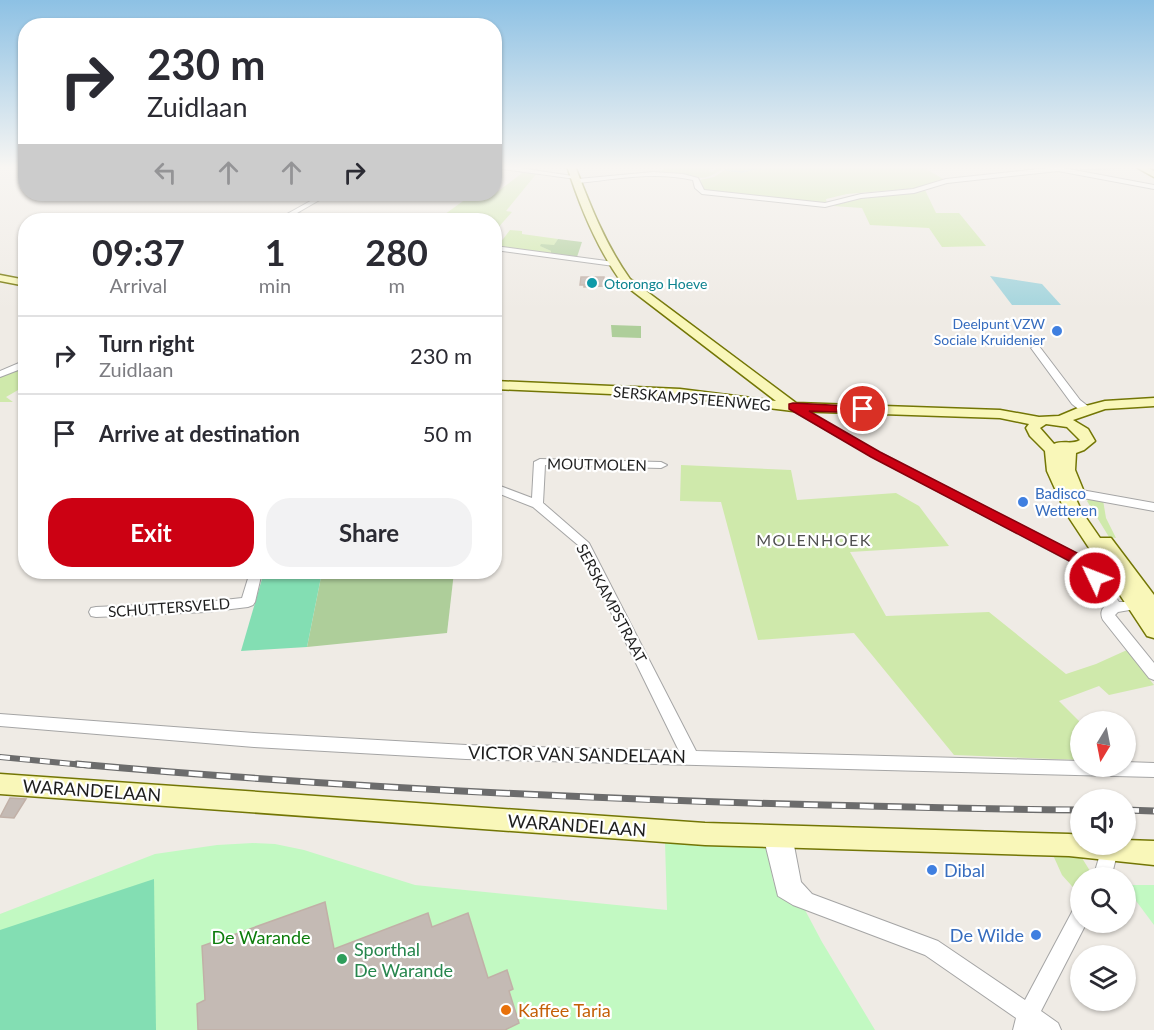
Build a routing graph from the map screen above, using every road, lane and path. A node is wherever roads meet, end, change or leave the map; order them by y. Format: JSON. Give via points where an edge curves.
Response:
{"nodes":[{"id":1,"x":589,"y":214,"type":"edge"},
{"id":2,"x":502,"y":249,"type":"edge"},
{"id":3,"x":614,"y":264,"type":"junction"},
{"id":4,"x":0,"y":278,"type":"edge"},
{"id":5,"x":18,"y":281,"type":"edge"},
{"id":6,"x":1036,"y":348,"type":"dead end"},
{"id":7,"x":18,"y":366,"type":"edge"},
{"id":8,"x":0,"y":374,"type":"edge"},
{"id":9,"x":502,"y":385,"type":"edge"},
{"id":10,"x":1154,"y":402,"type":"edge"},
{"id":11,"x":793,"y":407,"type":"junction"},
{"id":12,"x":1154,"y":408,"type":"edge"},
{"id":13,"x":1084,"y":409,"type":"junction"},
{"id":14,"x":1060,"y":421,"type":"junction"},
{"id":15,"x":1039,"y":430,"type":"junction"},
{"id":16,"x":1082,"y":430,"type":"junction"},
{"id":17,"x":1071,"y":448,"type":"junction"},
{"id":18,"x":661,"y":465,"type":"dead end"},
{"id":19,"x":502,"y":491,"type":"edge"},
{"id":20,"x":1076,"y":493,"type":"junction"},
{"id":21,"x":537,"y":504,"type":"junction"},
{"id":22,"x":1154,"y":507,"type":"edge"},
{"id":23,"x":1084,"y":563,"type":"junction"},
{"id":24,"x":1107,"y":564,"type":"junction"},
{"id":25,"x":254,"y":579,"type":"edge"},
{"id":26,"x":1149,"y":606,"type":"edge"},
{"id":27,"x":1116,"y":607,"type":"junction"},
{"id":28,"x":96,"y":612,"type":"dead end"},
{"id":29,"x":1154,"y":630,"type":"edge"},
{"id":30,"x":1154,"y":674,"type":"edge"},
{"id":31,"x":0,"y":720,"type":"edge"},
{"id":32,"x":690,"y":756,"type":"junction"},
{"id":33,"x":1154,"y":770,"type":"edge"},
{"id":34,"x":0,"y":784,"type":"edge"},
{"id":35,"x":778,"y":836,"type":"junction"},
{"id":36,"x":1070,"y":844,"type":"edge"},
{"id":37,"x":1136,"y":852,"type":"edge"},
{"id":38,"x":1154,"y":853,"type":"edge"},
{"id":39,"x":1072,"y":933,"type":"edge"},
{"id":40,"x":1025,"y":1022,"type":"edge"},
{"id":41,"x":1051,"y":1030,"type":"edge"}],
"edges":[{"from":1,"to":3,"type":"main road"},
{"from":2,"to":3,"type":"street"},
{"from":3,"to":11,"type":"main road","via":[[637,290]]},
{"from":4,"to":5,"type":"main road"},
{"from":6,"to":13,"type":"street"},
{"from":7,"to":8,"type":"street"},
{"from":9,"to":11,"type":"main road","name":"SERSKAMPSTEENWEG","via":[[686,394]]},
{"from":10,"to":13,"type":"main road"},
{"from":11,"to":15,"type":"main road","via":[[983,414]]},
{"from":11,"to":23,"type":"street","name":"SERSKAMPSTEENWEG"},
{"from":12,"to":16,"type":"main road","via":[[1093,415],[1080,422]]},
{"from":13,"to":14,"type":"main road"},
{"from":14,"to":15,"type":"main road"},
{"from":14,"to":16,"type":"main road"},
{"from":15,"to":17,"type":"main road"},
{"from":15,"to":24,"type":"main road","via":[[1052,450],[1066,499]]},
{"from":16,"to":17,"type":"main road","via":[[1088,441]]},
{"from":17,"to":20,"type":"main road","via":[[1066,462]]},
{"from":18,"to":21,"type":"street","name":"MOUTMOLEN","via":[[540,462]]},
{"from":19,"to":21,"type":"street","name":"SERSKAMPSTRAAT"},
{"from":20,"to":22,"type":"street"},
{"from":20,"to":26,"type":"main road"},
{"from":21,"to":32,"type":"street","name":"SERSKAMPSTRAAT","via":[[583,543]]},
{"from":23,"to":24,"type":"street"},
{"from":23,"to":27,"type":"street","name":"SERSKAMPSTEENWEG"},
{"from":24,"to":26,"type":"main road"},
{"from":25,"to":28,"type":"street","name":"SCHUTTERSVELD","via":[[248,602]]},
{"from":26,"to":27,"type":"street"},
{"from":26,"to":29,"type":"main road"},
{"from":27,"to":30,"type":"street","via":[[1109,610],[1108,616]]},
{"from":31,"to":32,"type":"street","name":"VICTOR VAN SANDELAAN","via":[[466,752]]},
{"from":32,"to":33,"type":"street","name":"VICTOR VAN SANDELAAN"},
{"from":34,"to":35,"type":"main road","name":"WARANDELAAN","via":[[693,834]]},
{"from":35,"to":36,"type":"main road","name":"WARANDELAAN"},
{"from":35,"to":40,"type":"street","via":[[784,890],[931,948]]},
{"from":37,"to":38,"type":"main road","name":"WARANDELAAN"},
{"from":39,"to":40,"type":"street"},
{"from":40,"to":41,"type":"street"}]}
